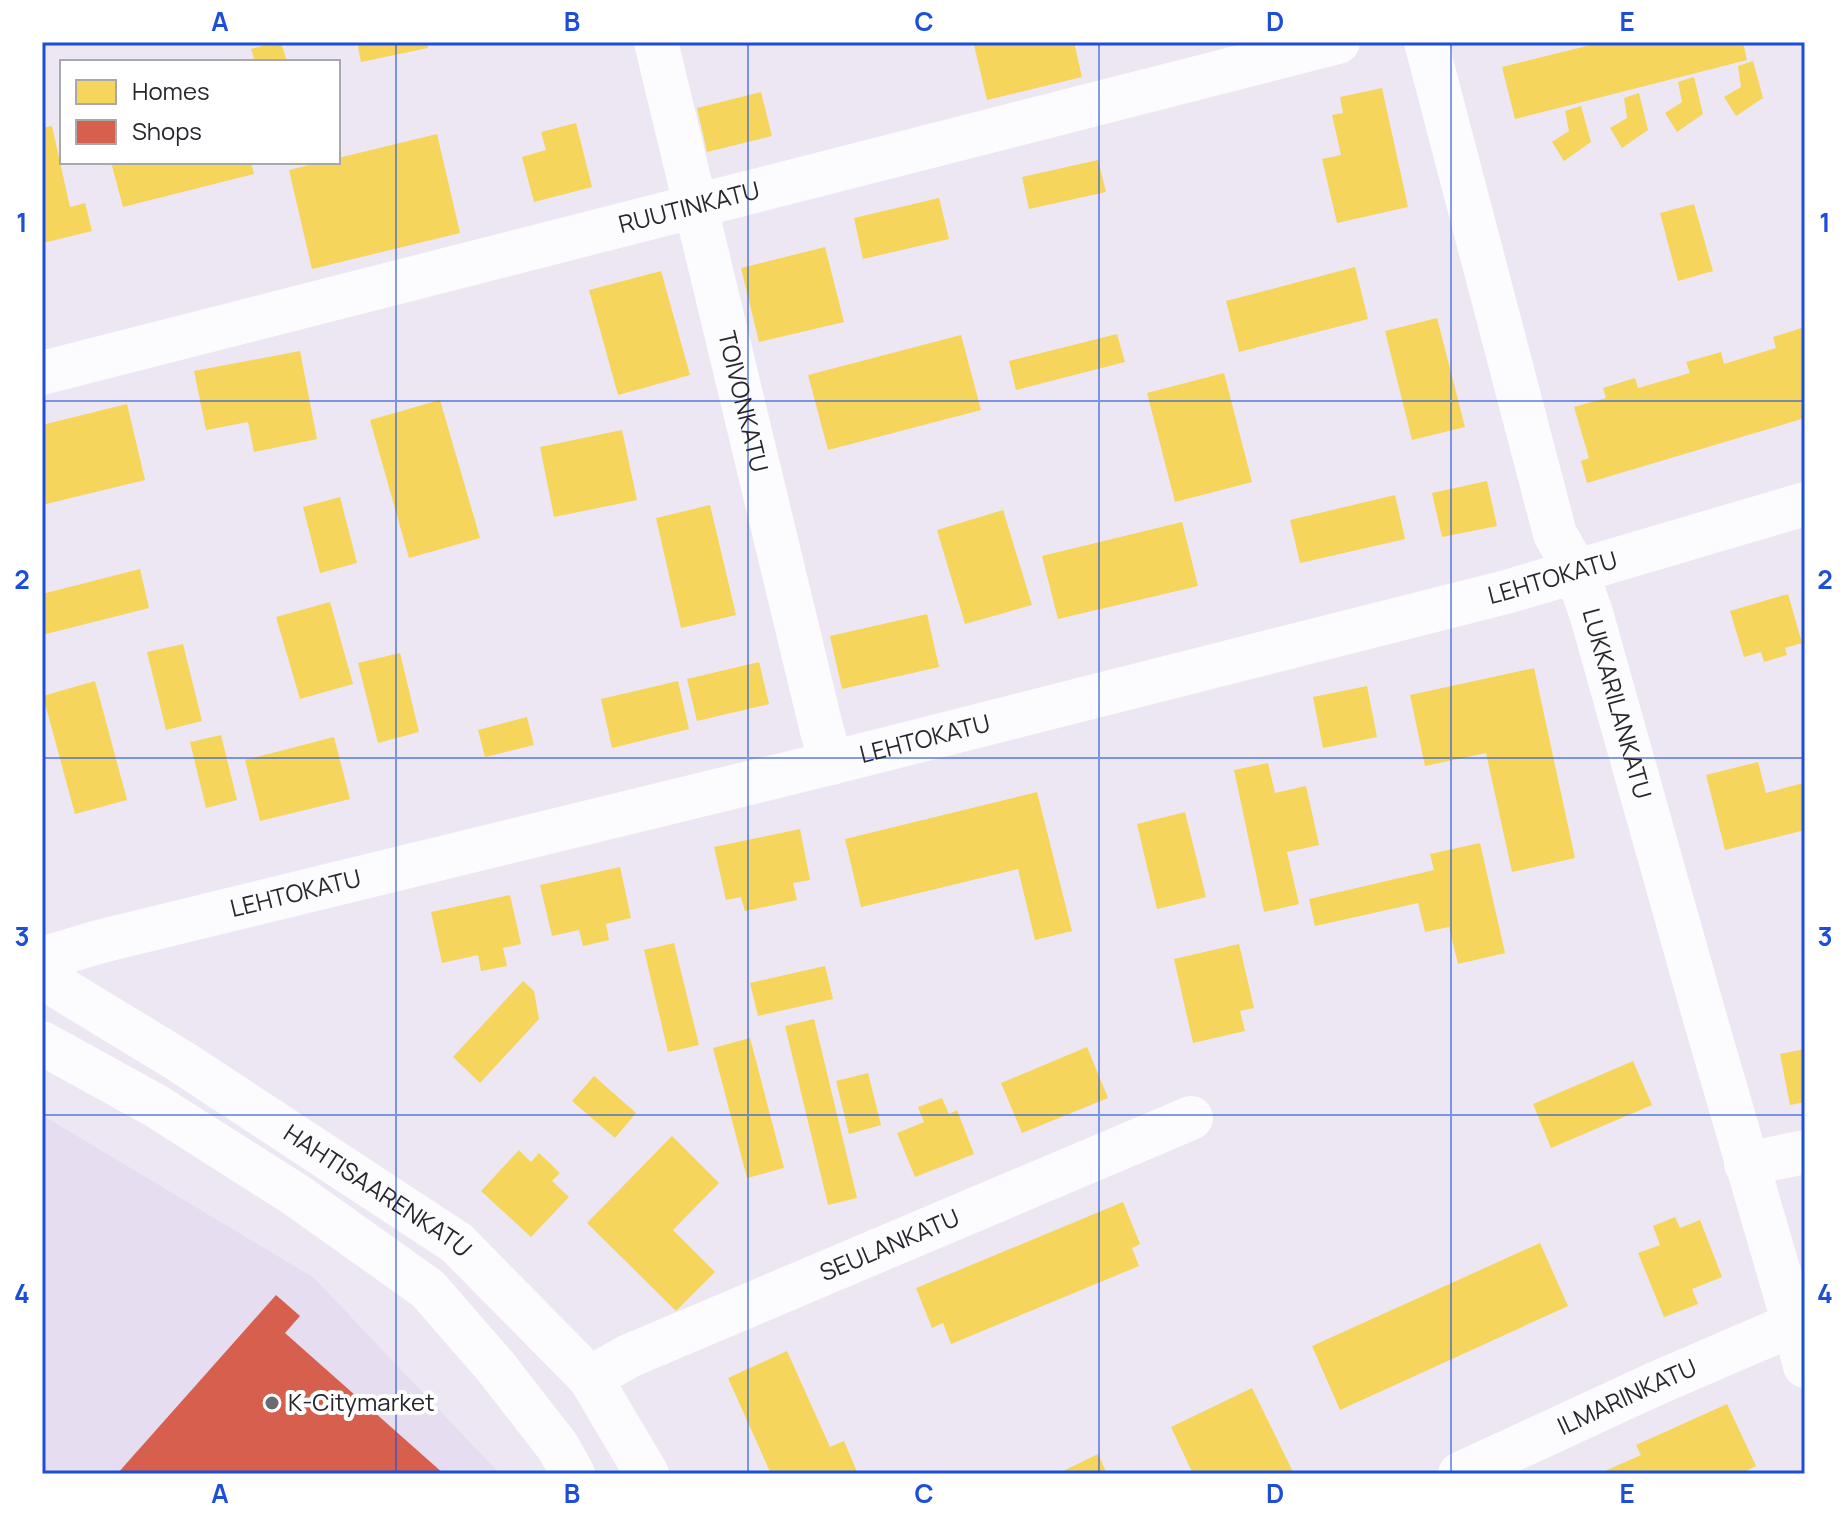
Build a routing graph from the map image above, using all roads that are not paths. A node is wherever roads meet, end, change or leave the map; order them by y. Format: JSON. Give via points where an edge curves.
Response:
{"nodes":[{"id":1,"x":656,"y":42,"type":"edge"},
{"id":2,"x":1338,"y":42,"type":"edge"},
{"id":3,"x":1426,"y":42,"type":"edge"},
{"id":4,"x":696,"y":207,"type":"junction"},
{"id":5,"x":42,"y":373,"type":"edge"},
{"id":6,"x":1805,"y":504,"type":"edge"},
{"id":7,"x":1576,"y":571,"type":"junction"},
{"id":8,"x":831,"y":763,"type":"junction"},
{"id":9,"x":42,"y":959,"type":"edge"},
{"id":10,"x":42,"y":977,"type":"edge"},
{"id":11,"x":42,"y":1043,"type":"edge"},
{"id":12,"x":1191,"y":1118,"type":"dead end"},
{"id":13,"x":1805,"y":1152,"type":"edge"},
{"id":14,"x":1746,"y":1164,"type":"junction"},
{"id":15,"x":1794,"y":1324,"type":"junction"},
{"id":16,"x":1805,"y":1366,"type":"edge"},
{"id":17,"x":590,"y":1378,"type":"junction"},
{"id":18,"x":573,"y":1474,"type":"edge"},
{"id":19,"x":647,"y":1474,"type":"edge"},
{"id":20,"x":1460,"y":1474,"type":"edge"}],
"edges":[{"from":1,"to":4,"type":"street","name":"TOIVONKATU"},
{"from":2,"to":4,"type":"street","name":"RUUTINKATU"},
{"from":3,"to":7,"type":"street","name":"LUKKARILANKATU","via":[[1555,534]]},
{"from":4,"to":5,"type":"street","name":"RUUTINKATU"},
{"from":4,"to":8,"type":"street","name":"TOIVONKATU"},
{"from":6,"to":7,"type":"street","name":"LEHTOKATU"},
{"from":7,"to":8,"type":"street","name":"LEHTOKATU"},
{"from":7,"to":14,"type":"street","name":"LUKKARILANKATU"},
{"from":8,"to":9,"type":"street","name":"LEHTOKATU"},
{"from":10,"to":17,"type":"street","name":"HAHTISAARENKATU","via":[[457,1243]]},
{"from":11,"to":18,"type":"street","name":"HAHTISAARENKATU","via":[[156,1106],[296,1195],[428,1289],[495,1366]]},
{"from":12,"to":17,"type":"street","name":"SEULANKATU","via":[[629,1356]]},
{"from":13,"to":14,"type":"street"},
{"from":14,"to":15,"type":"street","name":"LUKKARILANKATU"},
{"from":15,"to":16,"type":"street","name":"LUKKARILANKATU"},
{"from":15,"to":20,"type":"street","name":"ILMARINKATU"},
{"from":17,"to":19,"type":"street","name":"HAHTISAARENKATU"}]}
